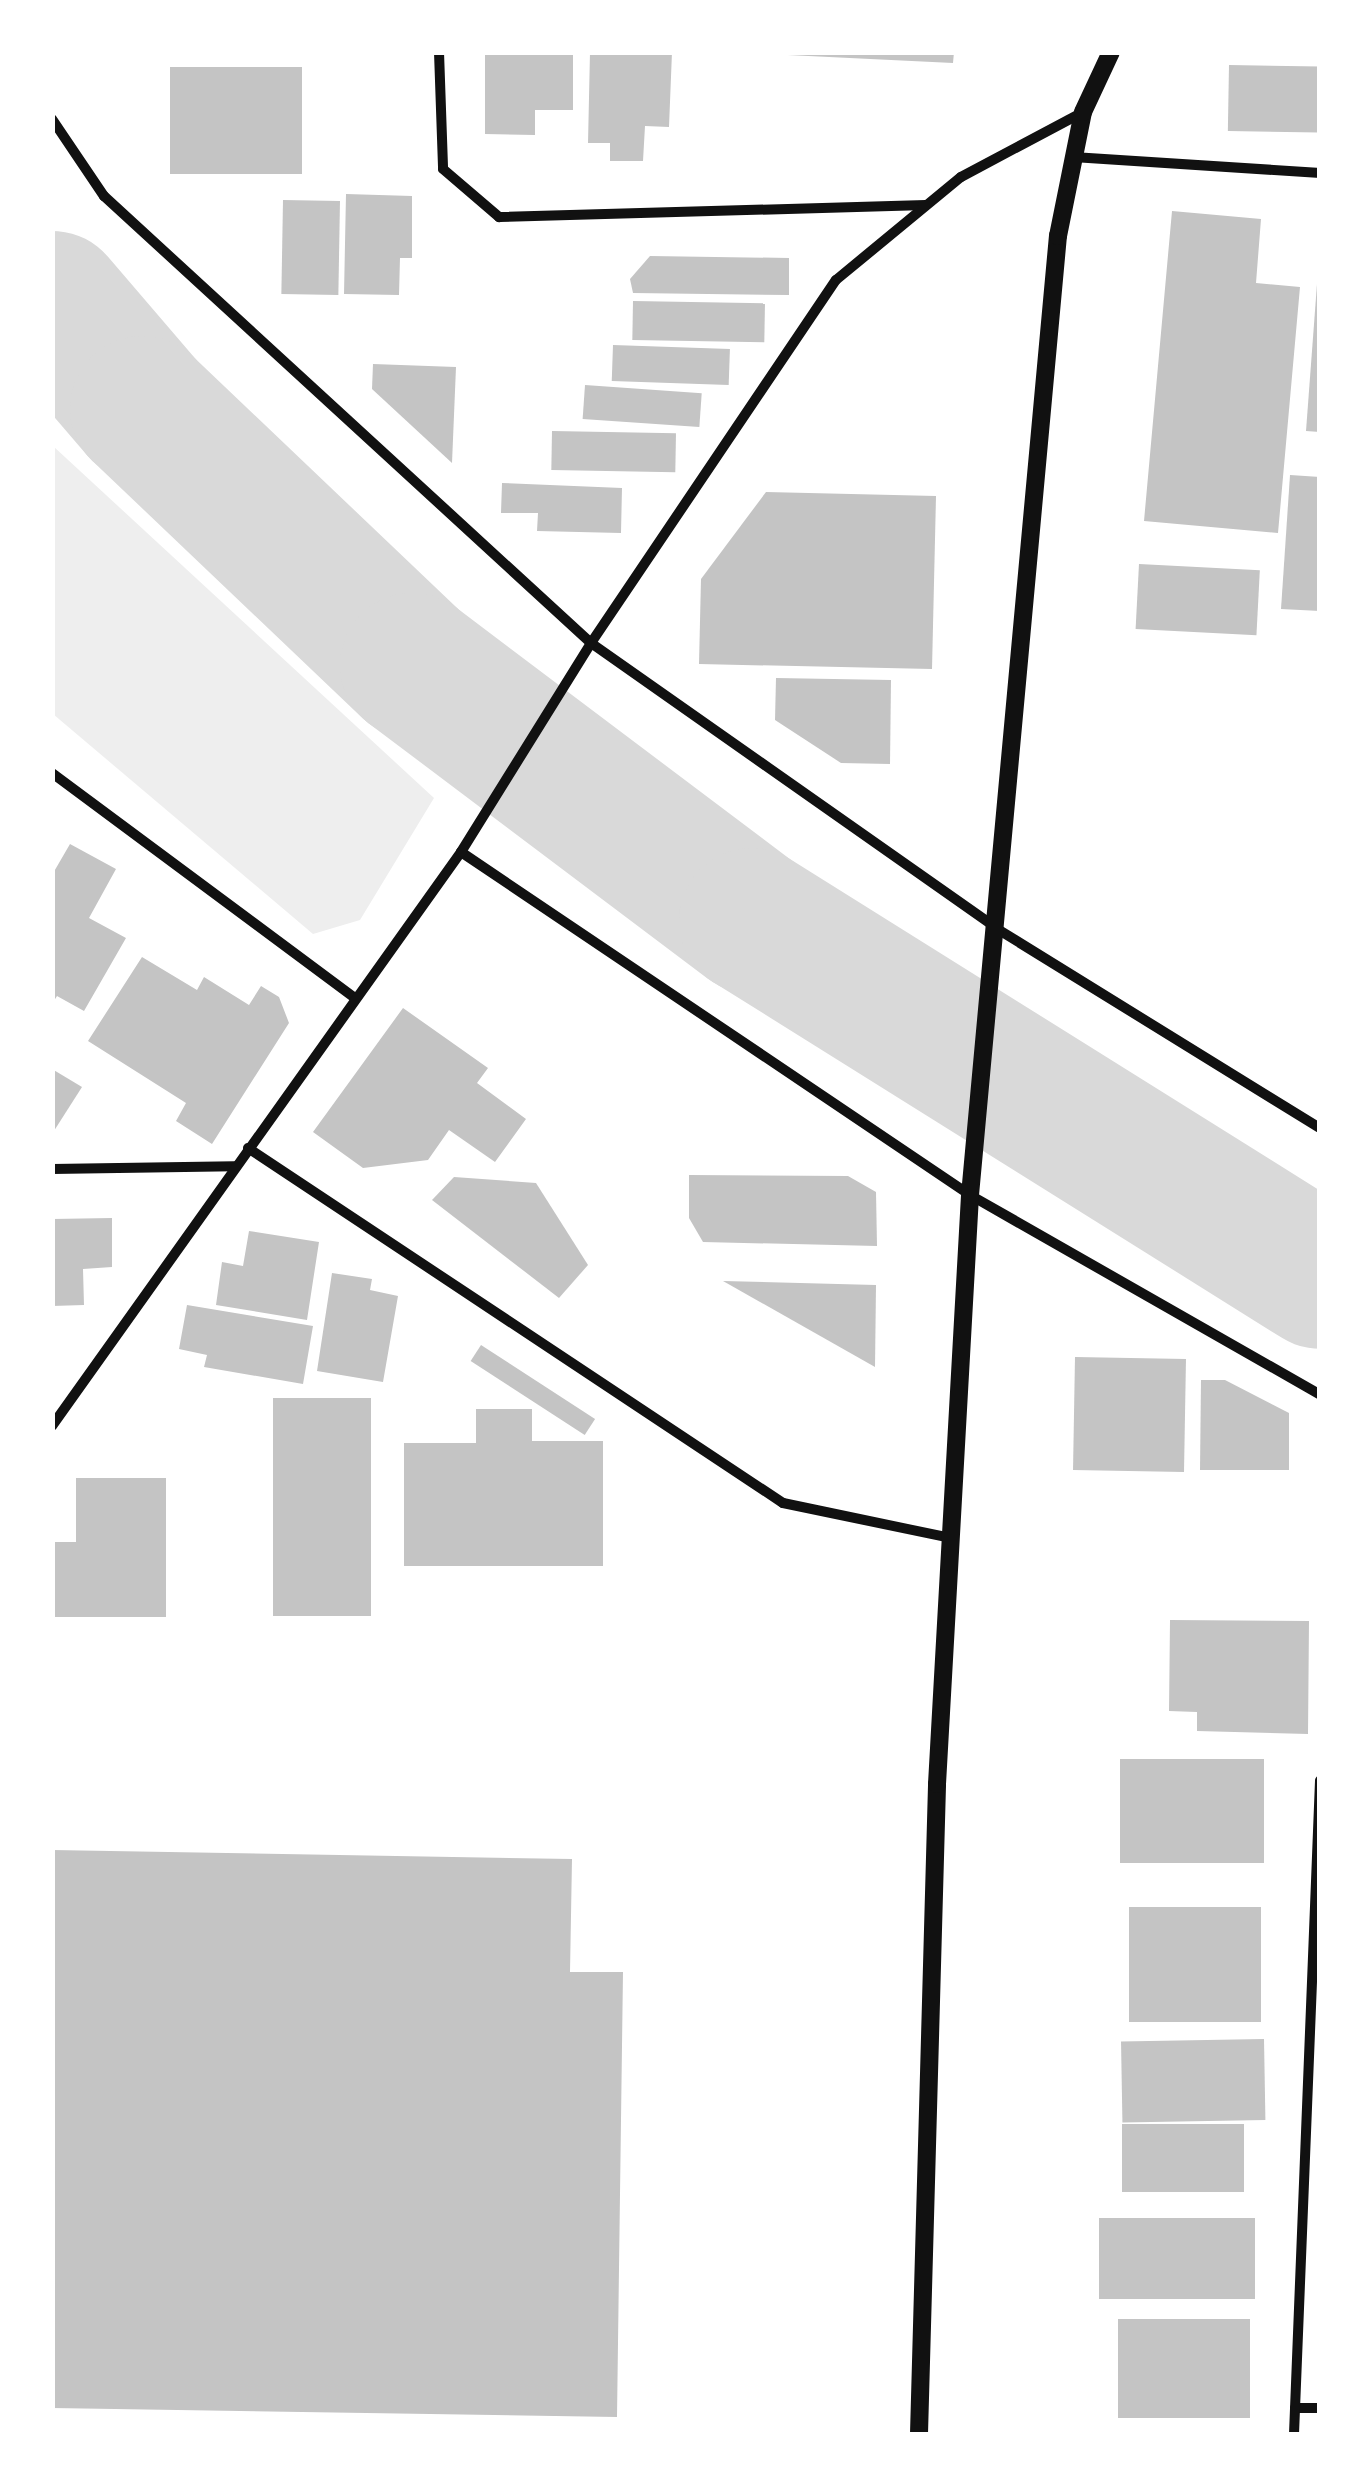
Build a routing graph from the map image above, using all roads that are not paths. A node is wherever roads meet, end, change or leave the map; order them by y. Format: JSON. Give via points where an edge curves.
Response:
{"nodes":[{"id":1,"x":440,"y":52,"type":"edge"},
{"id":2,"x":1111,"y":52,"type":"edge"},
{"id":3,"x":1084,"y":112,"type":"junction"},
{"id":4,"x":52,"y":119,"type":"edge"},
{"id":5,"x":1074,"y":157,"type":"junction"},
{"id":6,"x":1320,"y":173,"type":"edge"},
{"id":7,"x":926,"y":205,"type":"junction"},
{"id":8,"x":591,"y":644,"type":"junction"},
{"id":9,"x":52,"y":773,"type":"edge"},
{"id":10,"x":461,"y":852,"type":"junction"},
{"id":11,"x":999,"y":930,"type":"junction"},
{"id":12,"x":354,"y":997,"type":"junction"},
{"id":13,"x":1320,"y":1128,"type":"edge"},
{"id":14,"x":248,"y":1148,"type":"junction"},
{"id":15,"x":234,"y":1166,"type":"junction"},
{"id":16,"x":52,"y":1169,"type":"edge"},
{"id":17,"x":970,"y":1195,"type":"junction"},
{"id":18,"x":1320,"y":1396,"type":"edge"},
{"id":19,"x":52,"y":1426,"type":"edge"},
{"id":20,"x":950,"y":1538,"type":"junction"},
{"id":21,"x":1320,"y":1781,"type":"edge"},
{"id":22,"x":1305,"y":2090,"type":"junction"},
{"id":23,"x":1320,"y":2090,"type":"edge"},
{"id":24,"x":1295,"y":2408,"type":"junction"},
{"id":25,"x":1320,"y":2408,"type":"edge"},
{"id":26,"x":919,"y":2434,"type":"edge"},
{"id":27,"x":1294,"y":2434,"type":"edge"}],
"edges":[{"from":1,"to":7,"type":"street","via":[[444,169],[499,217]]},
{"from":2,"to":3,"type":"street"},
{"from":3,"to":5,"type":"street"},
{"from":3,"to":7,"type":"street","via":[[961,177]]},
{"from":4,"to":8,"type":"street","via":[[104,196]]},
{"from":5,"to":6,"type":"street"},
{"from":5,"to":11,"type":"street","via":[[1058,236]]},
{"from":7,"to":8,"type":"street","via":[[836,280]]},
{"from":8,"to":10,"type":"street"},
{"from":8,"to":11,"type":"street"},
{"from":9,"to":12,"type":"street"},
{"from":10,"to":12,"type":"street"},
{"from":10,"to":17,"type":"street"},
{"from":11,"to":13,"type":"street"},
{"from":11,"to":17,"type":"street"},
{"from":12,"to":14,"type":"street"},
{"from":14,"to":15,"type":"street"},
{"from":14,"to":20,"type":"street","via":[[784,1503]]},
{"from":15,"to":16,"type":"street"},
{"from":15,"to":19,"type":"street"},
{"from":17,"to":18,"type":"street"},
{"from":17,"to":20,"type":"street"},
{"from":20,"to":26,"type":"street"},
{"from":21,"to":22,"type":"street"},
{"from":22,"to":23,"type":"street"},
{"from":22,"to":24,"type":"street"},
{"from":24,"to":25,"type":"street"},
{"from":24,"to":27,"type":"street"}]}
